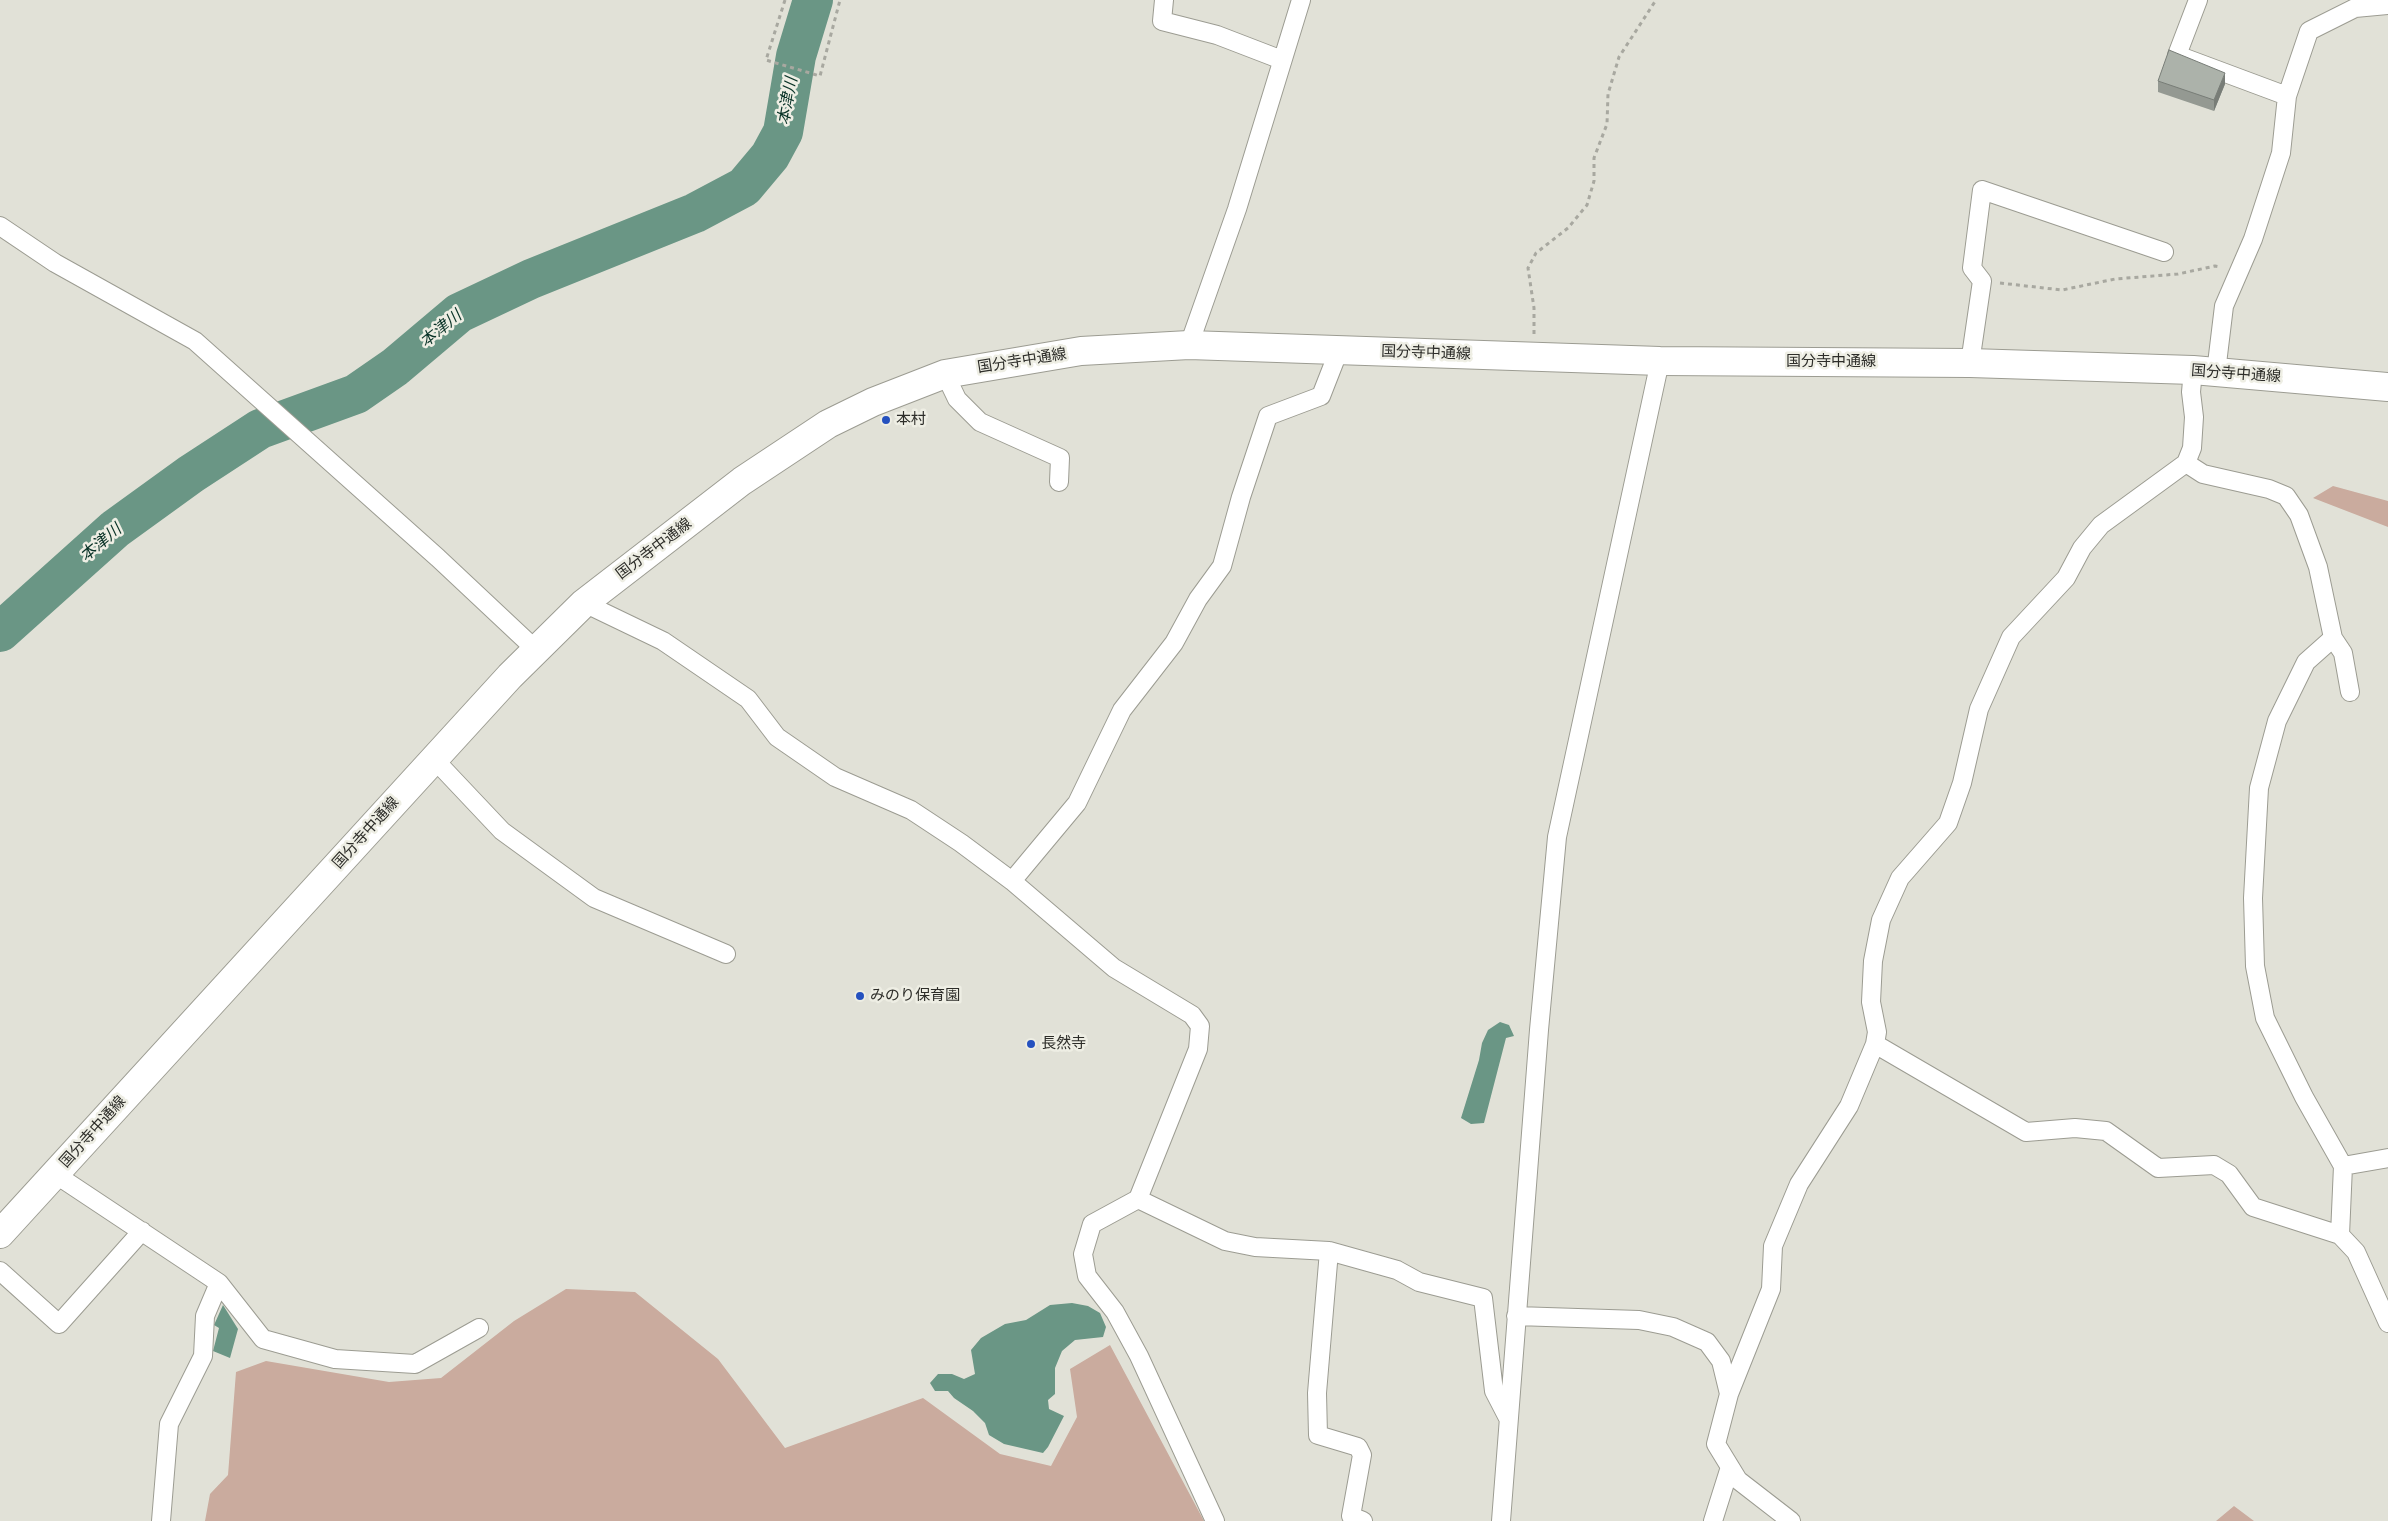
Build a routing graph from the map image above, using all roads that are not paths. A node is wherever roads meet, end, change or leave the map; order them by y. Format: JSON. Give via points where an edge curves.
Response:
{"nodes":[{"id":1,"x":1164,"y":0,"type":"edge"},
{"id":2,"x":1301,"y":0,"type":"edge"},
{"id":3,"x":2198,"y":0,"type":"edge"},
{"id":4,"x":2388,"y":5,"type":"edge"},
{"id":5,"x":1282,"y":60,"type":"junction"},
{"id":6,"x":2286,"y":96,"type":"junction"},
{"id":7,"x":0,"y":226,"type":"edge"},
{"id":8,"x":2164,"y":252,"type":"dead end"},
{"id":9,"x":1188,"y":345,"type":"junction"},
{"id":10,"x":1339,"y":350,"type":"junction"},
{"id":11,"x":1660,"y":361,"type":"junction"},
{"id":12,"x":1970,"y":363,"type":"junction"},
{"id":13,"x":2204,"y":371,"type":"junction"},
{"id":14,"x":945,"y":374,"type":"junction"},
{"id":15,"x":2388,"y":387,"type":"edge"},
{"id":16,"x":2186,"y":463,"type":"junction"},
{"id":17,"x":1059,"y":482,"type":"dead end"},
{"id":18,"x":584,"y":603,"type":"junction"},
{"id":19,"x":2334,"y":638,"type":"junction"},
{"id":20,"x":535,"y":649,"type":"junction"},
{"id":21,"x":2350,"y":692,"type":"dead end"},
{"id":22,"x":434,"y":758,"type":"junction"},
{"id":23,"x":1012,"y":881,"type":"junction"},
{"id":24,"x":726,"y":954,"type":"dead end"},
{"id":25,"x":1875,"y":1044,"type":"junction"},
{"id":26,"x":2388,"y":1158,"type":"edge"},
{"id":27,"x":2343,"y":1166,"type":"junction"},
{"id":28,"x":55,"y":1174,"type":"junction"},
{"id":29,"x":1138,"y":1199,"type":"junction"},
{"id":30,"x":142,"y":1231,"type":"junction"},
{"id":31,"x":0,"y":1234,"type":"edge"},
{"id":32,"x":2340,"y":1235,"type":"junction"},
{"id":33,"x":1329,"y":1252,"type":"junction"},
{"id":34,"x":0,"y":1271,"type":"edge"},
{"id":35,"x":219,"y":1283,"type":"junction"},
{"id":36,"x":1516,"y":1316,"type":"junction"},
{"id":37,"x":2388,"y":1323,"type":"edge"},
{"id":38,"x":479,"y":1328,"type":"dead end"},
{"id":39,"x":1729,"y":1394,"type":"junction"},
{"id":40,"x":1508,"y":1418,"type":"junction"},
{"id":41,"x":1730,"y":1467,"type":"junction"},
{"id":42,"x":161,"y":1521,"type":"edge"},
{"id":43,"x":1215,"y":1521,"type":"edge"},
{"id":44,"x":1363,"y":1521,"type":"edge"},
{"id":45,"x":1501,"y":1521,"type":"edge"},
{"id":46,"x":1712,"y":1521,"type":"edge"},
{"id":47,"x":1791,"y":1521,"type":"edge"}],
"edges":[{"from":1,"to":5,"type":"street","via":[[1162,21],[1217,35]]},
{"from":2,"to":5,"type":"street"},
{"from":3,"to":6,"type":"street","via":[[2178,55]]},
{"from":4,"to":6,"type":"street","via":[[2355,8],[2309,31]]},
{"from":5,"to":9,"type":"street","via":[[1237,209]]},
{"from":6,"to":13,"type":"street","via":[[2281,153],[2253,239],[2224,306]]},
{"from":7,"to":20,"type":"street","via":[[55,263],[195,341]]},
{"from":8,"to":12,"type":"street","via":[[1982,190],[1972,268],[1982,281]]},
{"from":9,"to":10,"type":"main road","name":"国分寺中通線"},
{"from":9,"to":14,"type":"main road","name":"国分寺中通線","via":[[1081,351]]},
{"from":10,"to":11,"type":"main road","name":"国分寺中通線"},
{"from":10,"to":23,"type":"street","via":[[1322,396],[1268,416],[1222,566],[1198,599],[1174,643],[1122,710],[1076,803]]},
{"from":11,"to":12,"type":"main road","name":"国分寺中通線"},
{"from":11,"to":36,"type":"street","via":[[1557,837]]},
{"from":12,"to":13,"type":"main road","name":"国分寺中通線"},
{"from":13,"to":15,"type":"main road","name":"国分寺中通線"},
{"from":13,"to":16,"type":"street","via":[[2191,392],[2194,417],[2192,448]]},
{"from":14,"to":17,"type":"street","via":[[957,399],[980,422],[1060,458]]},
{"from":14,"to":18,"type":"main road","name":"国分寺中通線","via":[[828,424],[742,481]]},
{"from":16,"to":19,"type":"street","via":[[2203,474],[2286,496],[2299,515],[2318,566]]},
{"from":16,"to":25,"type":"street","via":[[2101,525],[2082,548],[2066,578],[2011,637],[1980,709],[1962,783],[1948,823],[1900,878],[1881,920],[1873,961],[1871,1002]]},
{"from":18,"to":20,"type":"main road","name":"国分寺中通線"},
{"from":18,"to":23,"type":"street","via":[[664,641],[748,699],[777,737],[835,776],[911,810],[961,842]]},
{"from":19,"to":21,"type":"street","via":[[2343,653]]},
{"from":19,"to":27,"type":"street","via":[[2306,662],[2277,721],[2259,788],[2254,908],[2255,966],[2265,1018]]},
{"from":20,"to":22,"type":"main road","name":"国分寺中通線"},
{"from":22,"to":24,"type":"street","via":[[502,831],[594,898]]},
{"from":22,"to":28,"type":"main road","name":"国分寺中通線"},
{"from":23,"to":29,"type":"street","via":[[1114,968],[1192,1015],[1200,1026],[1198,1049]]},
{"from":25,"to":32,"type":"street","via":[[2026,1132],[2075,1128],[2106,1131],[2158,1168],[2214,1165],[2229,1174],[2253,1207]]},
{"from":25,"to":39,"type":"street","via":[[1849,1106],[1799,1184],[1773,1246],[1771,1289]]},
{"from":26,"to":27,"type":"street"},
{"from":27,"to":32,"type":"street"},
{"from":28,"to":30,"type":"street"},
{"from":28,"to":31,"type":"main road","name":"国分寺中通線"},
{"from":29,"to":33,"type":"street","via":[[1225,1241],[1255,1247]]},
{"from":29,"to":43,"type":"street","via":[[1092,1224],[1083,1254],[1087,1276],[1114,1312],[1138,1356]]},
{"from":30,"to":34,"type":"street","via":[[59,1324]]},
{"from":30,"to":35,"type":"street"},
{"from":32,"to":37,"type":"street","via":[[2356,1252]]},
{"from":33,"to":40,"type":"street","via":[[1397,1270],[1419,1282],[1483,1298],[1494,1391]]},
{"from":33,"to":44,"type":"street","via":[[1317,1393],[1318,1435],[1358,1447],[1362,1455],[1351,1516]]},
{"from":35,"to":38,"type":"street","via":[[263,1339],[334,1359],[415,1364]]},
{"from":35,"to":42,"type":"street","via":[[205,1316],[203,1356],[170,1424]]},
{"from":36,"to":39,"type":"street","via":[[1639,1320],[1673,1327],[1707,1342],[1721,1362]]},
{"from":36,"to":40,"type":"street"},
{"from":39,"to":41,"type":"street","via":[[1716,1444]]},
{"from":40,"to":45,"type":"street"},
{"from":41,"to":46,"type":"street"},
{"from":41,"to":47,"type":"street","via":[[1738,1480]]}]}
